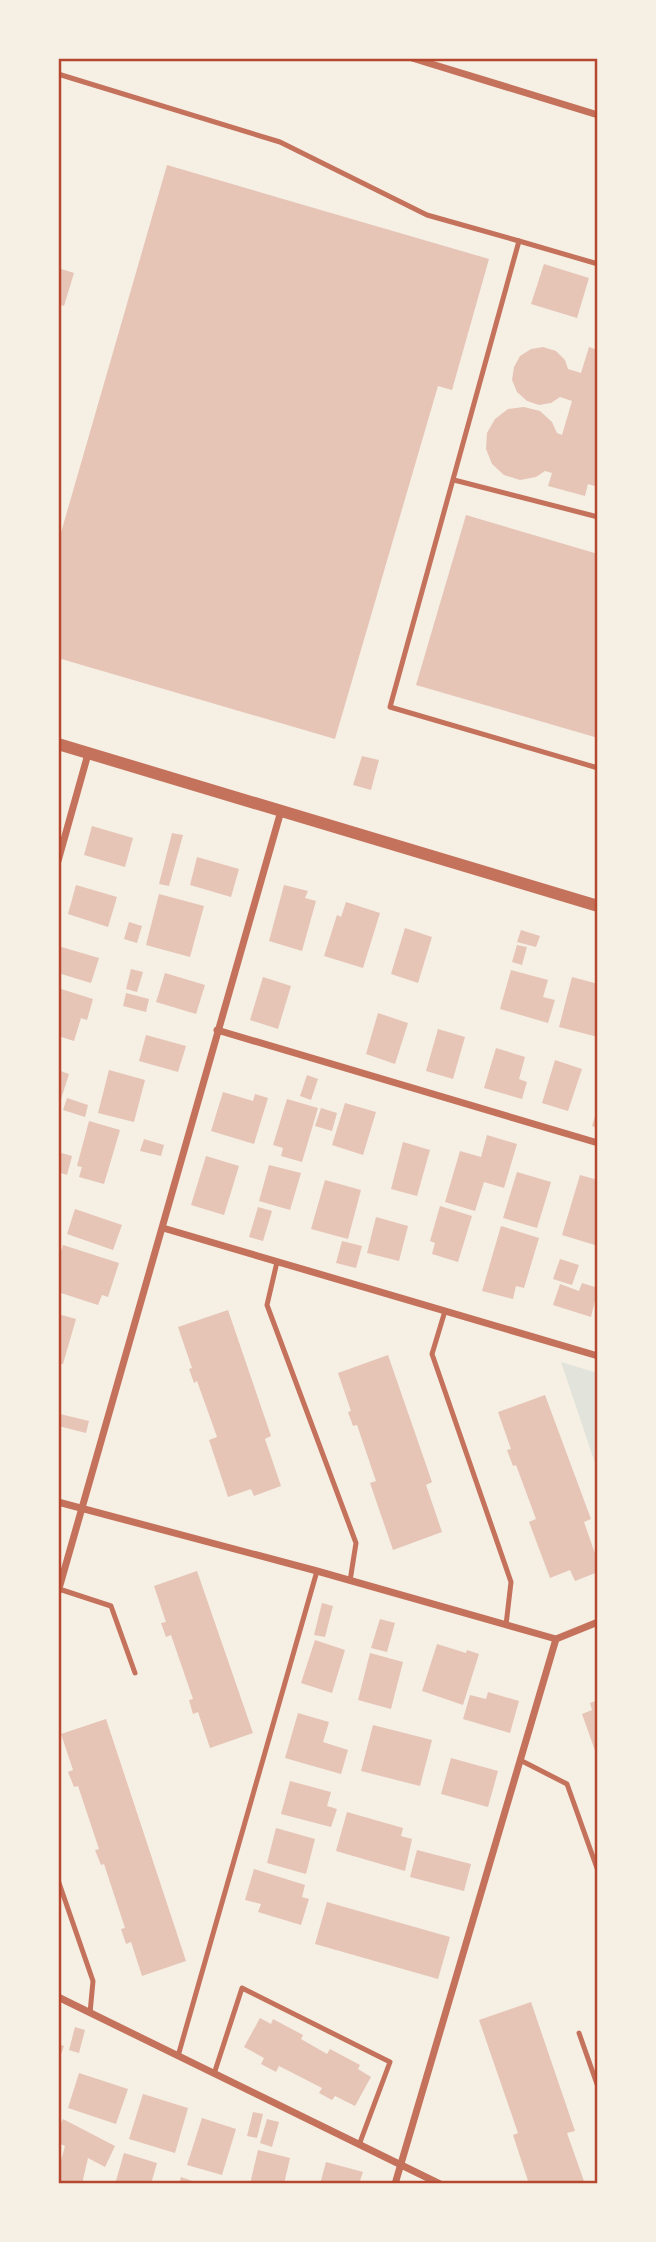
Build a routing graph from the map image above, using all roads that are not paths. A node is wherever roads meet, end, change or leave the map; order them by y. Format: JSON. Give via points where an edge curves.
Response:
{"nodes":[{"id":1,"x":412,"y":58,"type":"edge"},
{"id":2,"x":58,"y":74,"type":"edge"},
{"id":3,"x":598,"y":115,"type":"edge"},
{"id":4,"x":519,"y":241,"type":"junction"},
{"id":5,"x":598,"y":264,"type":"edge"},
{"id":6,"x":454,"y":480,"type":"junction"},
{"id":7,"x":598,"y":517,"type":"edge"},
{"id":8,"x":58,"y":744,"type":"edge"},
{"id":9,"x":88,"y":754,"type":"junction"},
{"id":10,"x":598,"y":768,"type":"edge"},
{"id":11,"x":281,"y":811,"type":"junction"},
{"id":12,"x":58,"y":861,"type":"edge"},
{"id":13,"x":598,"y":906,"type":"edge"},
{"id":14,"x":218,"y":1030,"type":"junction"},
{"id":15,"x":598,"y":1143,"type":"edge"},
{"id":16,"x":163,"y":1228,"type":"junction"},
{"id":17,"x":277,"y":1262,"type":"junction"},
{"id":18,"x":444,"y":1311,"type":"junction"},
{"id":19,"x":598,"y":1356,"type":"edge"},
{"id":20,"x":58,"y":1502,"type":"edge"},
{"id":21,"x":82,"y":1509,"type":"junction"},
{"id":22,"x":317,"y":1571,"type":"junction"},
{"id":23,"x":350,"y":1581,"type":"junction"},
{"id":24,"x":58,"y":1590,"type":"edge"},
{"id":25,"x":598,"y":1622,"type":"edge"},
{"id":26,"x":506,"y":1625,"type":"junction"},
{"id":27,"x":556,"y":1639,"type":"junction"},
{"id":28,"x":135,"y":1673,"type":"dead end"},
{"id":29,"x":520,"y":1760,"type":"junction"},
{"id":30,"x":598,"y":1871,"type":"edge"},
{"id":31,"x":58,"y":1880,"type":"edge"},
{"id":32,"x":58,"y":1997,"type":"edge"},
{"id":33,"x":90,"y":2013,"type":"junction"},
{"id":34,"x":579,"y":2033,"type":"dead end"},
{"id":35,"x":178,"y":2056,"type":"junction"},
{"id":36,"x":214,"y":2074,"type":"junction"},
{"id":37,"x":598,"y":2087,"type":"edge"},
{"id":38,"x":359,"y":2145,"type":"junction"},
{"id":39,"x":401,"y":2165,"type":"junction"},
{"id":40,"x":395,"y":2184,"type":"edge"},
{"id":41,"x":440,"y":2184,"type":"edge"}],
"edges":[{"from":1,"to":3,"type":"street"},
{"from":2,"to":4,"type":"lane","via":[[280,142],[427,215]]},
{"from":4,"to":5,"type":"lane"},
{"from":4,"to":6,"type":"lane"},
{"from":6,"to":7,"type":"lane"},
{"from":6,"to":10,"type":"lane","via":[[390,707]]},
{"from":8,"to":9,"type":"street"},
{"from":9,"to":11,"type":"street"},
{"from":9,"to":12,"type":"street"},
{"from":11,"to":13,"type":"street"},
{"from":11,"to":14,"type":"street"},
{"from":14,"to":15,"type":"street"},
{"from":14,"to":16,"type":"street"},
{"from":16,"to":17,"type":"street"},
{"from":16,"to":21,"type":"street"},
{"from":17,"to":18,"type":"street"},
{"from":17,"to":23,"type":"lane","via":[[267,1304],[356,1543]]},
{"from":18,"to":19,"type":"street"},
{"from":18,"to":26,"type":"lane","via":[[432,1354],[511,1582]]},
{"from":20,"to":21,"type":"street"},
{"from":21,"to":22,"type":"street"},
{"from":21,"to":24,"type":"street"},
{"from":22,"to":23,"type":"street"},
{"from":22,"to":35,"type":"lane"},
{"from":23,"to":26,"type":"street"},
{"from":24,"to":28,"type":"lane","via":[[111,1606]]},
{"from":25,"to":27,"type":"street"},
{"from":26,"to":27,"type":"street"},
{"from":27,"to":29,"type":"street"},
{"from":29,"to":30,"type":"lane","via":[[566,1784]]},
{"from":29,"to":39,"type":"street"},
{"from":31,"to":33,"type":"lane","via":[[93,1981]]},
{"from":32,"to":33,"type":"street"},
{"from":33,"to":35,"type":"street"},
{"from":34,"to":37,"type":"lane"},
{"from":35,"to":36,"type":"street"},
{"from":36,"to":38,"type":"street"},
{"from":36,"to":38,"type":"lane","via":[[242,1988],[390,2062]]},
{"from":38,"to":39,"type":"street"},
{"from":39,"to":40,"type":"street"},
{"from":39,"to":41,"type":"street"}]}
